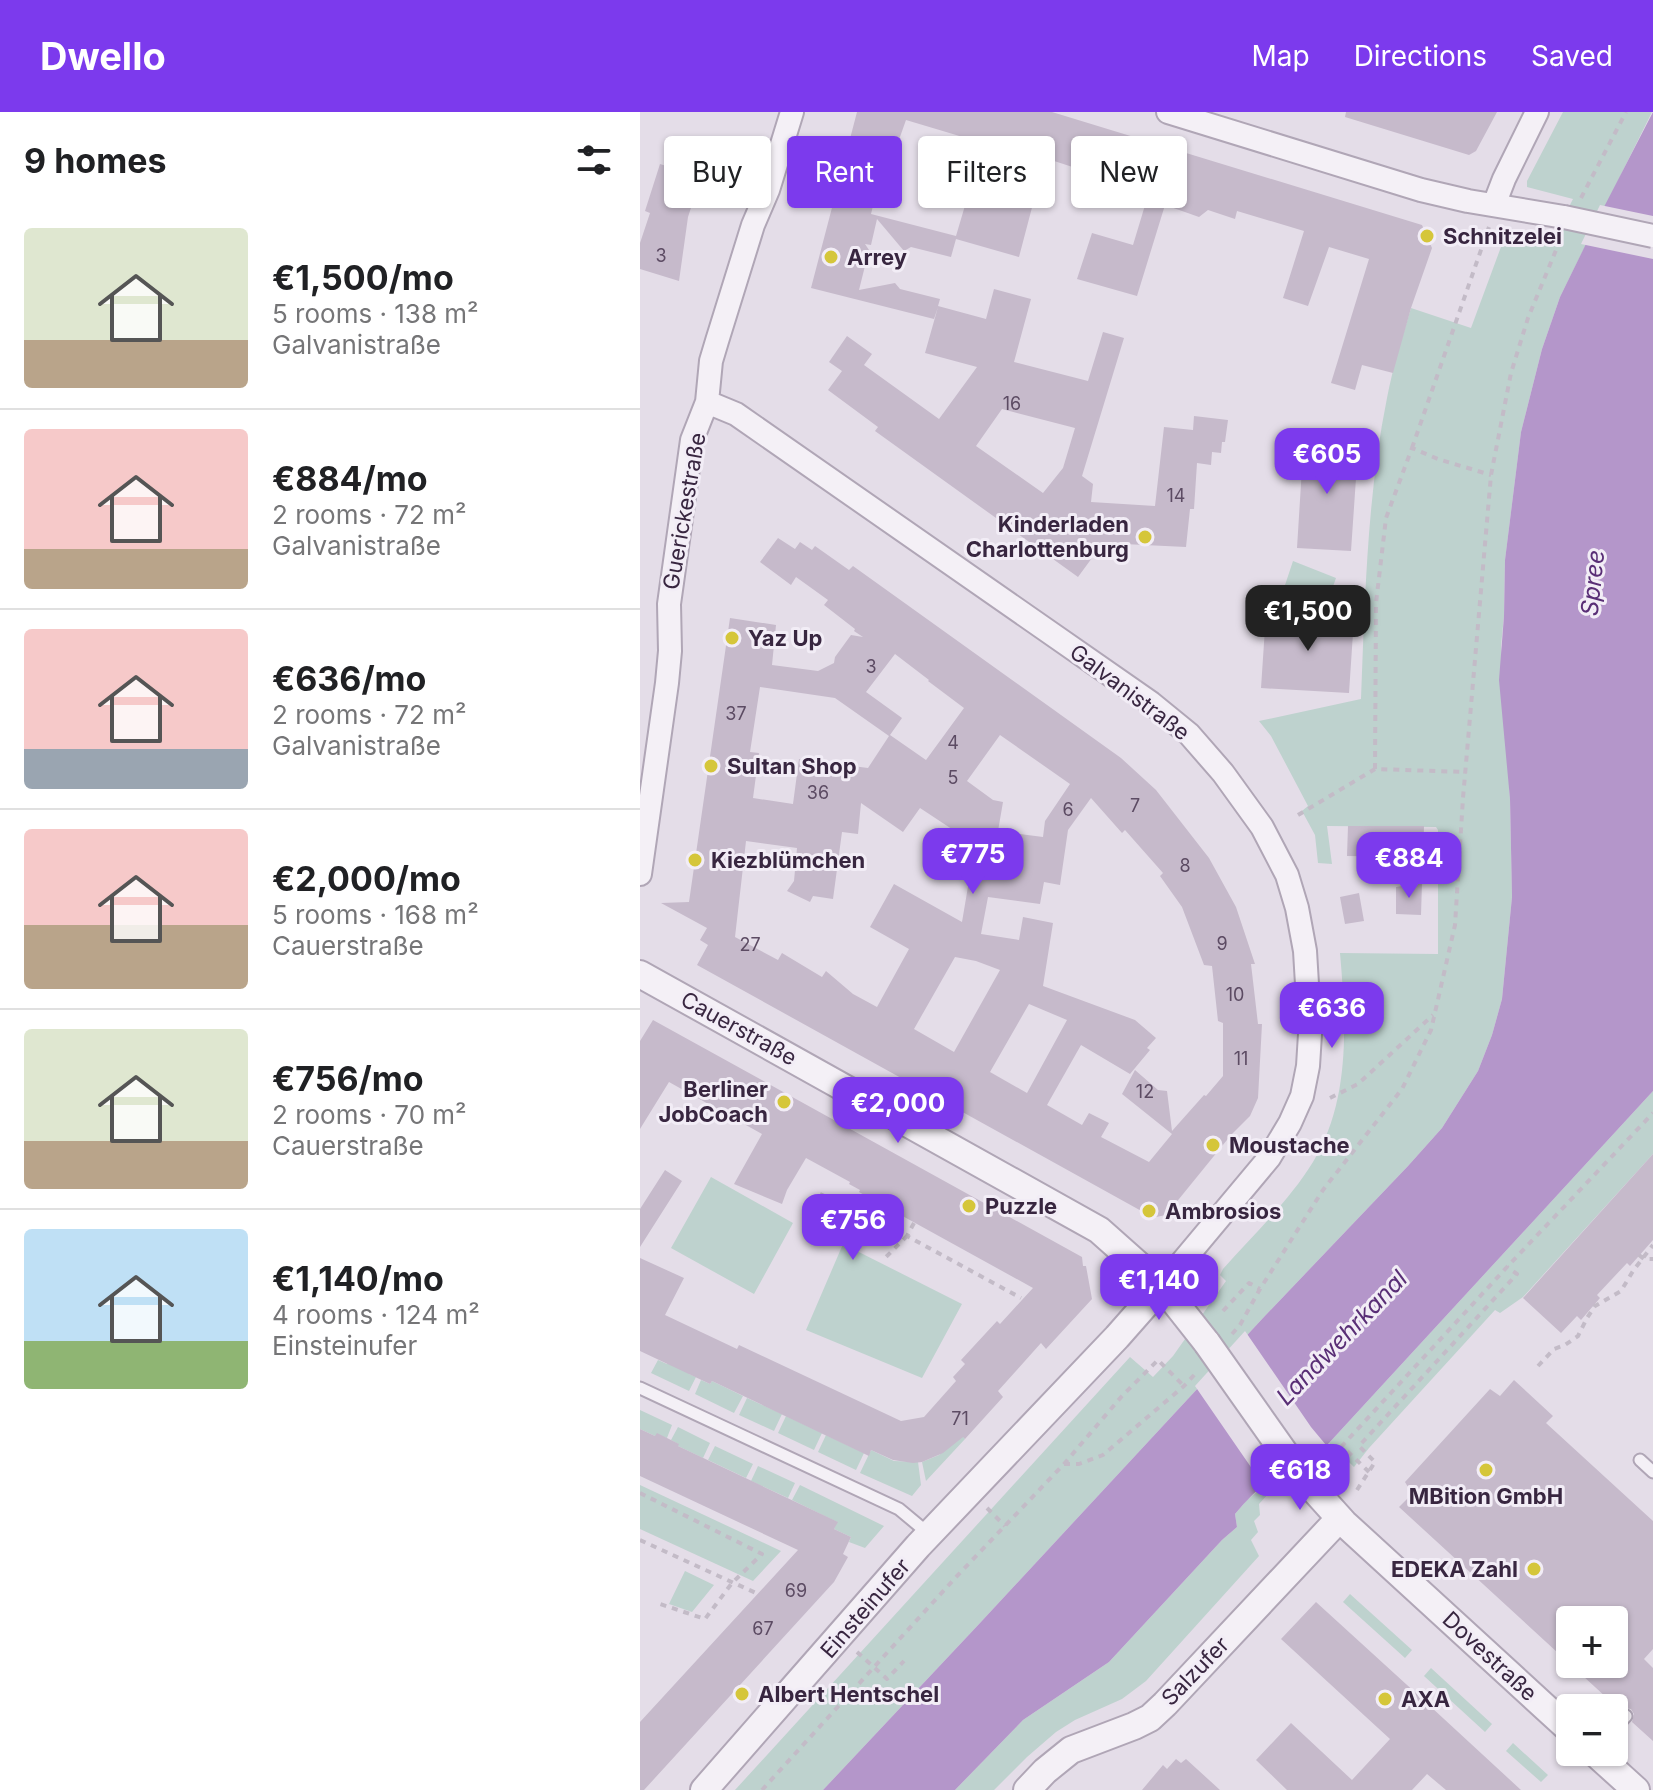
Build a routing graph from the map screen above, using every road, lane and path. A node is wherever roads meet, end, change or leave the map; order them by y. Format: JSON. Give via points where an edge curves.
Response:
{"nodes":[{"id":1,"x":792,"y":112,"type":"edge"},
{"id":2,"x":1168,"y":112,"type":"edge"},
{"id":3,"x":1537,"y":112,"type":"edge"},
{"id":4,"x":1626,"y":112,"type":"edge"},
{"id":5,"x":1493,"y":214,"type":"junction"},
{"id":6,"x":1566,"y":222,"type":"junction"},
{"id":7,"x":1653,"y":236,"type":"edge"},
{"id":8,"x":707,"y":402,"type":"junction"},
{"id":9,"x":1412,"y":448,"type":"junction"},
{"id":10,"x":1491,"y":475,"type":"junction"},
{"id":11,"x":1375,"y":769,"type":"junction"},
{"id":12,"x":1466,"y":772,"type":"junction"},
{"id":13,"x":1298,"y":815,"type":"dead end"},
{"id":14,"x":640,"y":874,"type":"edge"},
{"id":15,"x":640,"y":974,"type":"edge"},
{"id":16,"x":1436,"y":1012,"type":"junction"},
{"id":17,"x":1330,"y":1098,"type":"dead end"},
{"id":18,"x":1653,"y":1113,"type":"edge"},
{"id":19,"x":820,"y":1194,"type":"dead end"},
{"id":20,"x":914,"y":1223,"type":"dead end"},
{"id":21,"x":907,"y":1236,"type":"junction"},
{"id":22,"x":1653,"y":1245,"type":"edge"},
{"id":23,"x":1642,"y":1257,"type":"junction"},
{"id":24,"x":884,"y":1259,"type":"dead end"},
{"id":25,"x":1653,"y":1259,"type":"edge"},
{"id":26,"x":1507,"y":1267,"type":"junction"},
{"id":27,"x":1162,"y":1286,"type":"junction"},
{"id":28,"x":1260,"y":1289,"type":"junction"},
{"id":29,"x":1021,"y":1298,"type":"dead end"},
{"id":30,"x":1223,"y":1311,"type":"dead end"},
{"id":31,"x":1240,"y":1325,"type":"dead end"},
{"id":32,"x":1207,"y":1343,"type":"joint"},
{"id":33,"x":1538,"y":1366,"type":"dead end"},
{"id":34,"x":1190,"y":1379,"type":"dead end"},
{"id":35,"x":1184,"y":1386,"type":"junction"},
{"id":36,"x":640,"y":1388,"type":"edge"},
{"id":37,"x":1640,"y":1460,"type":"dead end"},
{"id":38,"x":1064,"y":1464,"type":"junction"},
{"id":39,"x":1369,"y":1472,"type":"junction"},
{"id":40,"x":1653,"y":1472,"type":"edge"},
{"id":41,"x":1357,"y":1490,"type":"dead end"},
{"id":42,"x":640,"y":1493,"type":"edge"},
{"id":43,"x":990,"y":1512,"type":"dead end"},
{"id":44,"x":1339,"y":1519,"type":"junction"},
{"id":45,"x":1005,"y":1526,"type":"junction"},
{"id":46,"x":929,"y":1534,"type":"junction"},
{"id":47,"x":640,"y":1540,"type":"edge"},
{"id":48,"x":732,"y":1583,"type":"junction"},
{"id":49,"x":758,"y":1594,"type":"dead end"},
{"id":50,"x":660,"y":1604,"type":"dead end"},
{"id":51,"x":904,"y":1661,"type":"dead end"},
{"id":52,"x":874,"y":1667,"type":"junction"},
{"id":53,"x":1556,"y":1717,"type":"edge"},
{"id":54,"x":1609,"y":1766,"type":"edge"},
{"id":55,"x":704,"y":1790,"type":"edge"},
{"id":56,"x":762,"y":1790,"type":"edge"},
{"id":57,"x":1027,"y":1790,"type":"edge"},
{"id":58,"x":1636,"y":1790,"type":"edge"}],
"edges":[{"from":1,"to":8,"type":"street","name":"Guerickestraße","via":[[714,351]]},
{"from":2,"to":5,"type":"street"},
{"from":3,"to":5,"type":"street"},
{"from":4,"to":6,"type":"path"},
{"from":5,"to":6,"type":"street"},
{"from":5,"to":9,"type":"path"},
{"from":6,"to":7,"type":"street","bridge":true},
{"from":6,"to":10,"type":"path","via":[[1511,373]]},
{"from":8,"to":14,"type":"street","name":"Guerickestraße","via":[[692,440],[669,604],[667,683]]},
{"from":8,"to":27,"type":"street","name":"Galvanistraße","via":[[736,414],[1189,734],[1262,827],[1287,875],[1309,986],[1308,1066],[1302,1096],[1269,1158]]},
{"from":9,"to":10,"type":"path"},
{"from":9,"to":11,"type":"path","via":[[1386,518],[1376,603]]},
{"from":10,"to":12,"type":"path"},
{"from":11,"to":12,"type":"path"},
{"from":11,"to":13,"type":"path"},
{"from":12,"to":16,"type":"path","via":[[1455,925]]},
{"from":15,"to":27,"type":"street","name":"Cauerstraße","via":[[1099,1230]]},
{"from":16,"to":17,"type":"path","via":[[1358,1084]]},
{"from":16,"to":28,"type":"path","via":[[1402,1089],[1323,1190]]},
{"from":18,"to":26,"type":"path"},
{"from":19,"to":21,"type":"path"},
{"from":20,"to":21,"type":"path"},
{"from":21,"to":24,"type":"path"},
{"from":21,"to":29,"type":"path"},
{"from":22,"to":23,"type":"path"},
{"from":23,"to":25,"type":"path"},
{"from":23,"to":33,"type":"path","via":[[1621,1291],[1590,1311],[1578,1336]]},
{"from":26,"to":39,"type":"path","via":[[1517,1274],[1359,1446],[1375,1462]]},
{"from":26,"to":39,"type":"path","via":[[1342,1446]]},
{"from":27,"to":32,"type":"street","name":"Cauerstraße"},
{"from":27,"to":46,"type":"street","name":"Einsteinufer"},
{"from":28,"to":30,"type":"path","via":[[1249,1283]]},
{"from":28,"to":31,"type":"path"},
{"from":32,"to":44,"type":"street","name":"Dovestraße","bridge":true,"via":[[1298,1472]]},
{"from":34,"to":35,"type":"path"},
{"from":35,"to":38,"type":"path","via":[[1103,1455]]},
{"from":35,"to":38,"type":"path","via":[[1158,1360]]},
{"from":36,"to":46,"type":"lane","via":[[899,1509]]},
{"from":37,"to":40,"type":"lane"},
{"from":38,"to":45,"type":"path"},
{"from":39,"to":41,"type":"path"},
{"from":42,"to":48,"type":"path","via":[[762,1554]]},
{"from":43,"to":45,"type":"path"},
{"from":44,"to":53,"type":"street","name":"Dovestraße"},
{"from":44,"to":57,"type":"street","name":"Salzufer","via":[[1150,1718],[1071,1750]]},
{"from":45,"to":52,"type":"path"},
{"from":46,"to":55,"type":"street","name":"Einsteinufer"},
{"from":47,"to":48,"type":"path"},
{"from":48,"to":49,"type":"path"},
{"from":48,"to":50,"type":"path","via":[[705,1619]]},
{"from":51,"to":52,"type":"path","via":[[887,1679]]},
{"from":52,"to":56,"type":"path"},
{"from":54,"to":58,"type":"street"}]}
